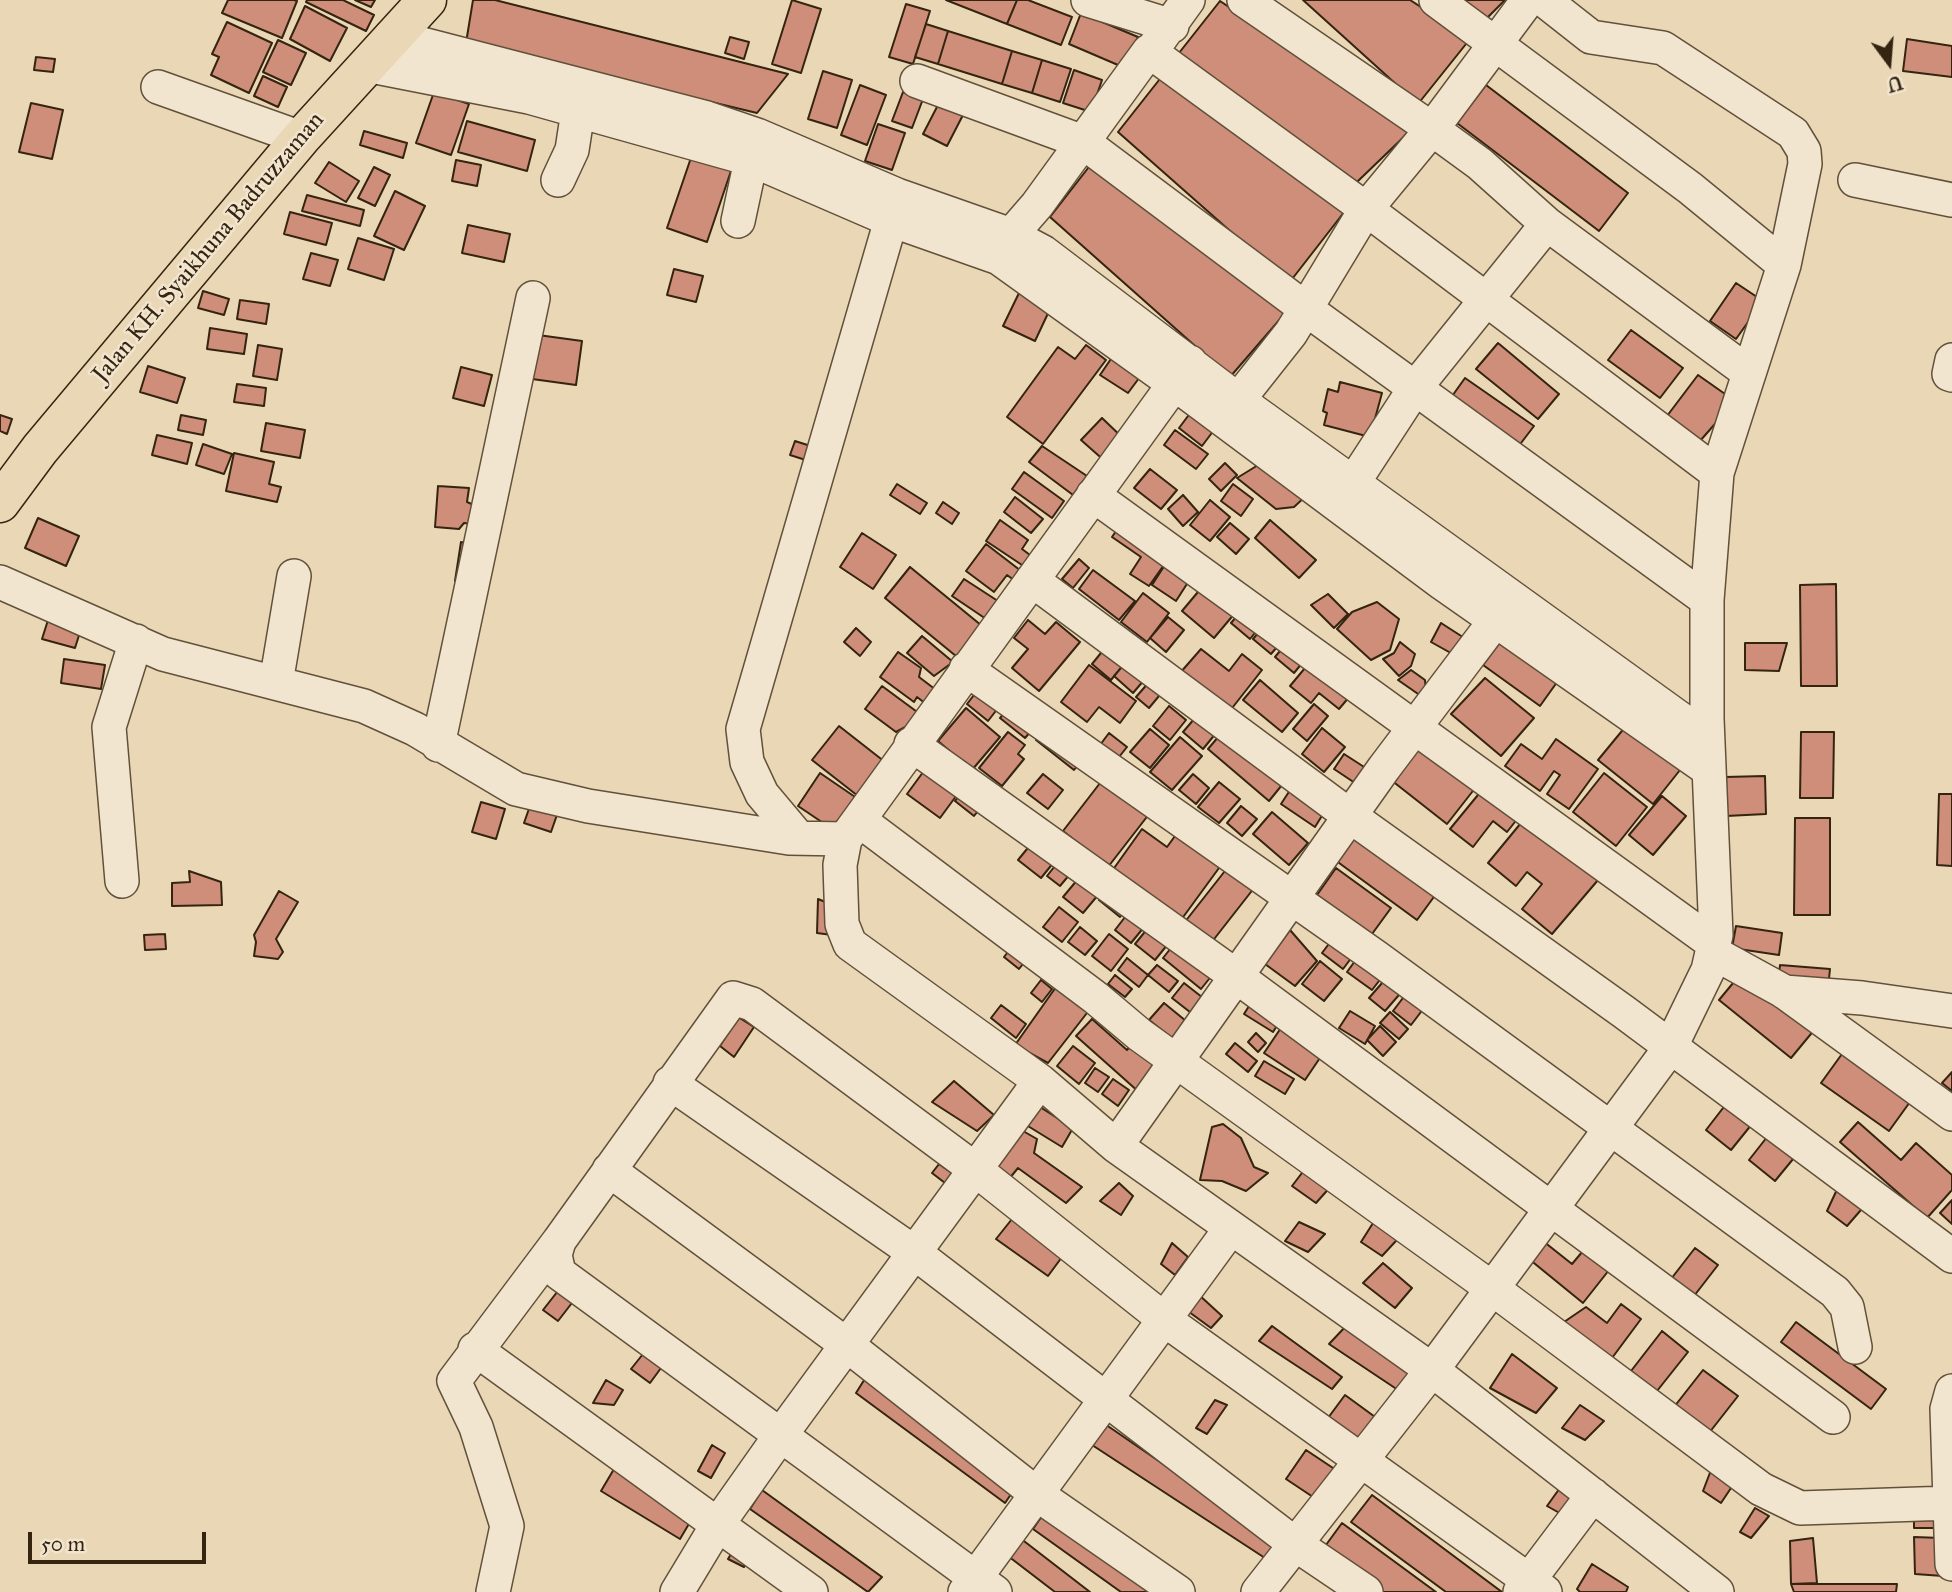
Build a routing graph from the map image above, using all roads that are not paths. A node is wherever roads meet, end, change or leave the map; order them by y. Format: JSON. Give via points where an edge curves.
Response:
{"nodes":[{"id":1,"x":427,"y":0,"type":"edge"},
{"id":2,"x":1088,"y":0,"type":"edge"},
{"id":3,"x":1244,"y":0,"type":"edge"},
{"id":4,"x":1436,"y":0,"type":"edge"},
{"id":5,"x":1528,"y":0,"type":"edge"},
{"id":6,"x":1544,"y":0,"type":"edge"},
{"id":7,"x":1180,"y":13,"type":"edge"},
{"id":8,"x":391,"y":36,"type":"junction"},
{"id":9,"x":1496,"y":43,"type":"junction"},
{"id":10,"x":1149,"y":51,"type":"junction"},
{"id":11,"x":366,"y":65,"type":"junction"},
{"id":12,"x":917,"y":81,"type":"dead end"},
{"id":13,"x":158,"y":87,"type":"dead end"},
{"id":14,"x":582,"y":100,"type":"junction"},
{"id":15,"x":1432,"y":129,"type":"junction"},
{"id":16,"x":301,"y":138,"type":"junction"},
{"id":17,"x":1083,"y":142,"type":"junction"},
{"id":18,"x":754,"y":147,"type":"junction"},
{"id":19,"x":558,"y":180,"type":"dead end"},
{"id":20,"x":1855,"y":180,"type":"dead end"},
{"id":21,"x":1952,"y":200,"type":"edge"},
{"id":22,"x":1366,"y":209,"type":"junction"},
{"id":23,"x":891,"y":220,"type":"junction"},
{"id":24,"x":738,"y":221,"type":"dead end"},
{"id":25,"x":1547,"y":224,"type":"junction"},
{"id":26,"x":1005,"y":246,"type":"junction"},
{"id":27,"x":1784,"y":265,"type":"junction"},
{"id":28,"x":533,"y":298,"type":"dead end"},
{"id":29,"x":1485,"y":299,"type":"junction"},
{"id":30,"x":1306,"y":309,"type":"junction"},
{"id":31,"x":1952,"y":360,"type":"edge"},
{"id":32,"x":1182,"y":372,"type":"junction"},
{"id":33,"x":1749,"y":373,"type":"junction"},
{"id":34,"x":1952,"y":375,"type":"edge"},
{"id":35,"x":1415,"y":388,"type":"junction"},
{"id":36,"x":1238,"y":400,"type":"junction"},
{"id":37,"x":1717,"y":473,"type":"junction"},
{"id":38,"x":1346,"y":494,"type":"junction"},
{"id":39,"x":1093,"y":495,"type":"junction"},
{"id":40,"x":0,"y":503,"type":"edge"},
{"id":41,"x":294,"y":576,"type":"dead end"},
{"id":42,"x":1032,"y":580,"type":"junction"},
{"id":43,"x":0,"y":582,"type":"edge"},
{"id":44,"x":1707,"y":600,"type":"junction"},
{"id":45,"x":1506,"y":612,"type":"junction"},
{"id":46,"x":136,"y":641,"type":"junction"},
{"id":47,"x":967,"y":669,"type":"junction"},
{"id":48,"x":276,"y":683,"type":"junction"},
{"id":49,"x":1415,"y":730,"type":"junction"},
{"id":50,"x":911,"y":744,"type":"junction"},
{"id":51,"x":438,"y":745,"type":"junction"},
{"id":52,"x":1708,"y":754,"type":"junction"},
{"id":53,"x":1350,"y":816,"type":"junction"},
{"id":54,"x":852,"y":829,"type":"junction"},
{"id":55,"x":799,"y":838,"type":"junction"},
{"id":56,"x":122,"y":881,"type":"dead end"},
{"id":57,"x":1292,"y":897,"type":"junction"},
{"id":58,"x":1713,"y":948,"type":"junction"},
{"id":59,"x":1236,"y":976,"type":"junction"},
{"id":60,"x":1783,"y":991,"type":"junction"},
{"id":61,"x":1952,"y":1011,"type":"edge"},
{"id":62,"x":1670,"y":1048,"type":"junction"},
{"id":63,"x":1177,"y":1060,"type":"junction"},
{"id":64,"x":1040,"y":1081,"type":"junction"},
{"id":65,"x":670,"y":1083,"type":"junction"},
{"id":66,"x":1952,"y":1114,"type":"edge"},
{"id":67,"x":1610,"y":1130,"type":"junction"},
{"id":68,"x":1116,"y":1146,"type":"junction"},
{"id":69,"x":609,"y":1170,"type":"junction"},
{"id":70,"x":976,"y":1170,"type":"junction"},
{"id":71,"x":1551,"y":1210,"type":"junction"},
{"id":72,"x":1231,"y":1228,"type":"junction"},
{"id":73,"x":559,"y":1241,"type":"junction"},
{"id":74,"x":915,"y":1253,"type":"junction"},
{"id":75,"x":1952,"y":1256,"type":"edge"},
{"id":76,"x":1493,"y":1289,"type":"junction"},
{"id":77,"x":1165,"y":1320,"type":"junction"},
{"id":78,"x":848,"y":1345,"type":"junction"},
{"id":79,"x":1855,"y":1347,"type":"dead end"},
{"id":80,"x":475,"y":1349,"type":"junction"},
{"id":81,"x":1432,"y":1370,"type":"junction"},
{"id":82,"x":1952,"y":1391,"type":"edge"},
{"id":83,"x":1106,"y":1401,"type":"junction"},
{"id":84,"x":1833,"y":1417,"type":"dead end"},
{"id":85,"x":780,"y":1436,"type":"junction"},
{"id":86,"x":1950,"y":1446,"type":"edge"},
{"id":87,"x":1362,"y":1459,"type":"junction"},
{"id":88,"x":1038,"y":1495,"type":"junction"},
{"id":89,"x":1593,"y":1496,"type":"junction"},
{"id":90,"x":1950,"y":1503,"type":"junction"},
{"id":91,"x":718,"y":1524,"type":"junction"},
{"id":92,"x":1952,"y":1539,"type":"edge"},
{"id":93,"x":1295,"y":1544,"type":"junction"},
{"id":94,"x":1952,"y":1564,"type":"edge"},
{"id":95,"x":979,"y":1587,"type":"edge"},
{"id":96,"x":1531,"y":1588,"type":"edge"},
{"id":97,"x":492,"y":1592,"type":"edge"},
{"id":98,"x":677,"y":1592,"type":"edge"},
{"id":99,"x":811,"y":1592,"type":"edge"},
{"id":100,"x":1178,"y":1592,"type":"edge"},
{"id":101,"x":1258,"y":1592,"type":"edge"},
{"id":102,"x":1366,"y":1592,"type":"edge"},
{"id":103,"x":1717,"y":1592,"type":"edge"}],
"edges":[{"from":1,"to":8,"type":"main road","name":"Jalan KH. Syaikhuna Badruzzaman"},
{"from":2,"to":7,"type":"street"},
{"from":3,"to":15,"type":"street"},
{"from":4,"to":9,"type":"street"},
{"from":5,"to":9,"type":"street"},
{"from":6,"to":27,"type":"street","via":[[1591,37],[1663,48],[1793,133],[1804,151],[1805,164]]},
{"from":7,"to":10,"type":"street"},
{"from":8,"to":11,"type":"main road","name":"Jalan KH. Syaikhuna Badruzzaman"},
{"from":8,"to":14,"type":"street","via":[[488,60]]},
{"from":9,"to":15,"type":"street"},
{"from":9,"to":27,"type":"street","via":[[1690,188]]},
{"from":10,"to":17,"type":"street"},
{"from":10,"to":22,"type":"street"},
{"from":11,"to":14,"type":"street","via":[[529,97]]},
{"from":11,"to":16,"type":"main road","name":"Jalan KH. Syaikhuna Badruzzaman"},
{"from":12,"to":17,"type":"street"},
{"from":13,"to":16,"type":"street"},
{"from":14,"to":18,"type":"street"},
{"from":14,"to":19,"type":"street","via":[[572,150]]},
{"from":15,"to":22,"type":"street"},
{"from":15,"to":25,"type":"street","via":[[1480,164]]},
{"from":16,"to":40,"type":"main road","name":"Jalan KH. Syaikhuna Badruzzaman"},
{"from":17,"to":26,"type":"street"},
{"from":17,"to":30,"type":"street"},
{"from":18,"to":23,"type":"street"},
{"from":18,"to":24,"type":"street"},
{"from":18,"to":26,"type":"street","via":[[897,195]]},
{"from":20,"to":21,"type":"street"},
{"from":22,"to":29,"type":"street"},
{"from":22,"to":30,"type":"street"},
{"from":23,"to":26,"type":"street"},
{"from":23,"to":55,"type":"street","via":[[743,729],[747,762],[762,794]]},
{"from":25,"to":29,"type":"street"},
{"from":25,"to":33,"type":"street"},
{"from":26,"to":32,"type":"street","via":[[1043,252]]},
{"from":27,"to":33,"type":"street"},
{"from":28,"to":51,"type":"street"},
{"from":29,"to":35,"type":"street"},
{"from":29,"to":37,"type":"street"},
{"from":30,"to":35,"type":"street"},
{"from":30,"to":36,"type":"street"},
{"from":31,"to":34,"type":"street"},
{"from":32,"to":36,"type":"street"},
{"from":32,"to":38,"type":"street"},
{"from":32,"to":39,"type":"street"},
{"from":33,"to":37,"type":"street"},
{"from":35,"to":38,"type":"street"},
{"from":35,"to":44,"type":"street"},
{"from":36,"to":38,"type":"street"},
{"from":37,"to":44,"type":"street"},
{"from":38,"to":45,"type":"street"},
{"from":39,"to":42,"type":"street"},
{"from":39,"to":49,"type":"street"},
{"from":41,"to":48,"type":"street"},
{"from":42,"to":47,"type":"street"},
{"from":42,"to":53,"type":"street"},
{"from":43,"to":46,"type":"street"},
{"from":44,"to":52,"type":"street"},
{"from":45,"to":49,"type":"street"},
{"from":45,"to":52,"type":"street"},
{"from":46,"to":48,"type":"street","via":[[163,654]]},
{"from":46,"to":56,"type":"street","via":[[109,727]]},
{"from":47,"to":50,"type":"street"},
{"from":47,"to":57,"type":"street"},
{"from":48,"to":51,"type":"street","via":[[364,706]]},
{"from":49,"to":53,"type":"street"},
{"from":49,"to":58,"type":"street"},
{"from":50,"to":54,"type":"street"},
{"from":50,"to":59,"type":"street"},
{"from":51,"to":55,"type":"street","via":[[516,789],[589,806]]},
{"from":52,"to":58,"type":"street"},
{"from":53,"to":57,"type":"street"},
{"from":53,"to":62,"type":"street"},
{"from":54,"to":55,"type":"street"},
{"from":54,"to":63,"type":"street"},
{"from":54,"to":64,"type":"street","via":[[840,865],[839,893],[842,924],[850,944]]},
{"from":57,"to":59,"type":"street"},
{"from":57,"to":67,"type":"street"},
{"from":58,"to":60,"type":"street"},
{"from":58,"to":62,"type":"street","via":[[1708,970]]},
{"from":59,"to":63,"type":"street"},
{"from":59,"to":71,"type":"street"},
{"from":60,"to":61,"type":"street"},
{"from":60,"to":66,"type":"street"},
{"from":62,"to":67,"type":"street"},
{"from":62,"to":75,"type":"street"},
{"from":63,"to":68,"type":"street"},
{"from":63,"to":76,"type":"street"},
{"from":64,"to":68,"type":"street"},
{"from":64,"to":70,"type":"street"},
{"from":65,"to":69,"type":"street"},
{"from":65,"to":70,"type":"street","via":[[725,1005],[733,998],[752,1003]]},
{"from":65,"to":74,"type":"street"},
{"from":67,"to":71,"type":"street"},
{"from":67,"to":79,"type":"street","via":[[1835,1292],[1847,1307]]},
{"from":68,"to":72,"type":"street"},
{"from":69,"to":73,"type":"street"},
{"from":69,"to":78,"type":"street"},
{"from":70,"to":74,"type":"street"},
{"from":70,"to":77,"type":"street"},
{"from":71,"to":76,"type":"street"},
{"from":71,"to":84,"type":"street"},
{"from":72,"to":77,"type":"street"},
{"from":72,"to":81,"type":"street"},
{"from":73,"to":80,"type":"street"},
{"from":73,"to":85,"type":"street","via":[[555,1255],[559,1273]]},
{"from":74,"to":78,"type":"street"},
{"from":74,"to":83,"type":"street"},
{"from":76,"to":81,"type":"street"},
{"from":76,"to":90,"type":"street","via":[[1761,1489],[1800,1508]]},
{"from":77,"to":83,"type":"street"},
{"from":77,"to":87,"type":"street"},
{"from":78,"to":85,"type":"street"},
{"from":78,"to":88,"type":"street"},
{"from":80,"to":91,"type":"street"},
{"from":80,"to":97,"type":"street","via":[[454,1381],[476,1427],[507,1526]]},
{"from":81,"to":87,"type":"street"},
{"from":81,"to":89,"type":"street"},
{"from":82,"to":86,"type":"street","via":[[1947,1409]]},
{"from":83,"to":88,"type":"street"},
{"from":83,"to":93,"type":"street"},
{"from":85,"to":91,"type":"street"},
{"from":85,"to":95,"type":"street"},
{"from":86,"to":90,"type":"street"},
{"from":87,"to":93,"type":"street"},
{"from":87,"to":96,"type":"street"},
{"from":88,"to":95,"type":"street"},
{"from":88,"to":100,"type":"street"},
{"from":89,"to":96,"type":"street"},
{"from":89,"to":103,"type":"street"},
{"from":90,"to":92,"type":"street"},
{"from":91,"to":98,"type":"street"},
{"from":91,"to":99,"type":"street"},
{"from":92,"to":94,"type":"street"},
{"from":93,"to":101,"type":"street"},
{"from":93,"to":102,"type":"street"}]}
